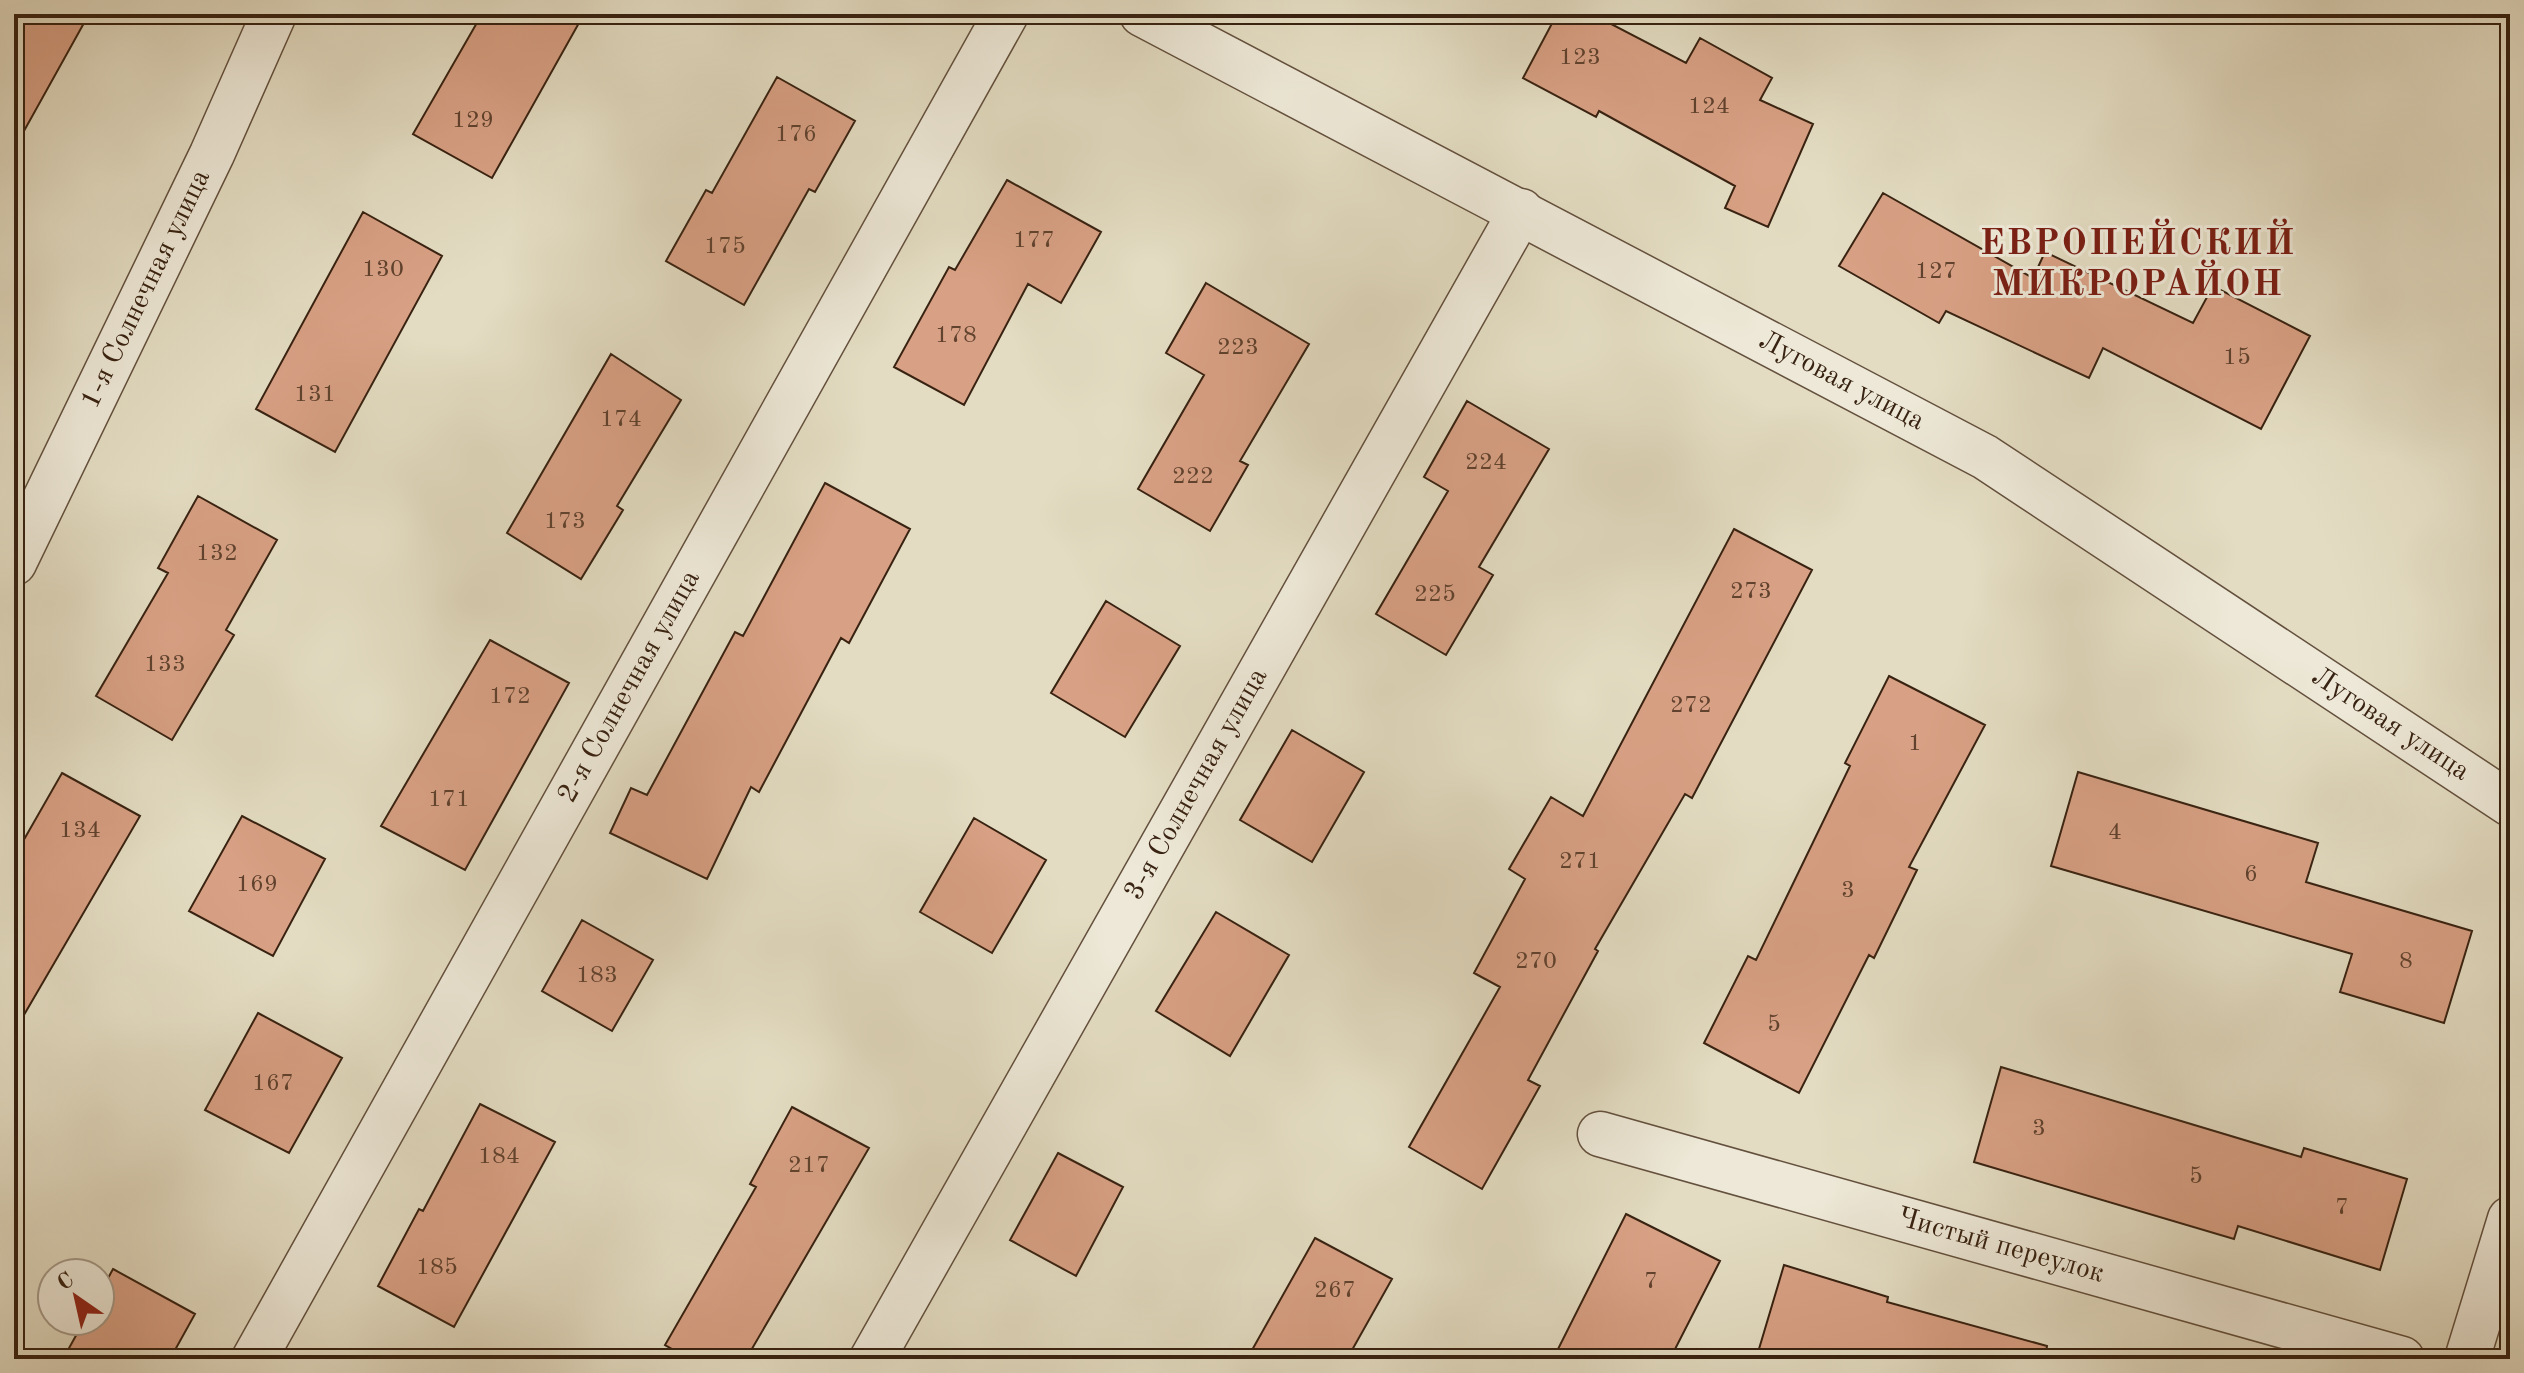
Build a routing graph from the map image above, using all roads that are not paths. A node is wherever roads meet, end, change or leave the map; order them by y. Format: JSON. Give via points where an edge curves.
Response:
{"nodes":[{"id":1,"x":274,"y":14,"type":"edge"},
{"id":2,"x":1006,"y":14,"type":"edge"},
{"id":3,"x":1142,"y":14,"type":"edge"},
{"id":4,"x":1521,"y":211,"type":"junction"},
{"id":5,"x":14,"y":563,"type":"edge"},
{"id":6,"x":2510,"y":804,"type":"edge"},
{"id":7,"x":1600,"y":1134,"type":"dead end"},
{"id":8,"x":2510,"y":1219,"type":"edge"},
{"id":9,"x":254,"y":1359,"type":"edge"},
{"id":10,"x":872,"y":1359,"type":"edge"},
{"id":11,"x":2402,"y":1359,"type":"edge"},
{"id":12,"x":2467,"y":1359,"type":"edge"}],
"edges":[{"from":1,"to":5,"type":"street","name":"1-я Солнечная улица"},
{"from":2,"to":9,"type":"street","name":"2-я Солнечная улица"},
{"from":3,"to":4,"type":"street","name":"Луговая улица"},
{"from":4,"to":6,"type":"street","name":"Луговая улица","via":[[1985,457]]},
{"from":4,"to":10,"type":"street","name":"3-я Солнечная улица"},
{"from":7,"to":11,"type":"street","name":"Чистый переулок"},
{"from":8,"to":12,"type":"street"}]}
